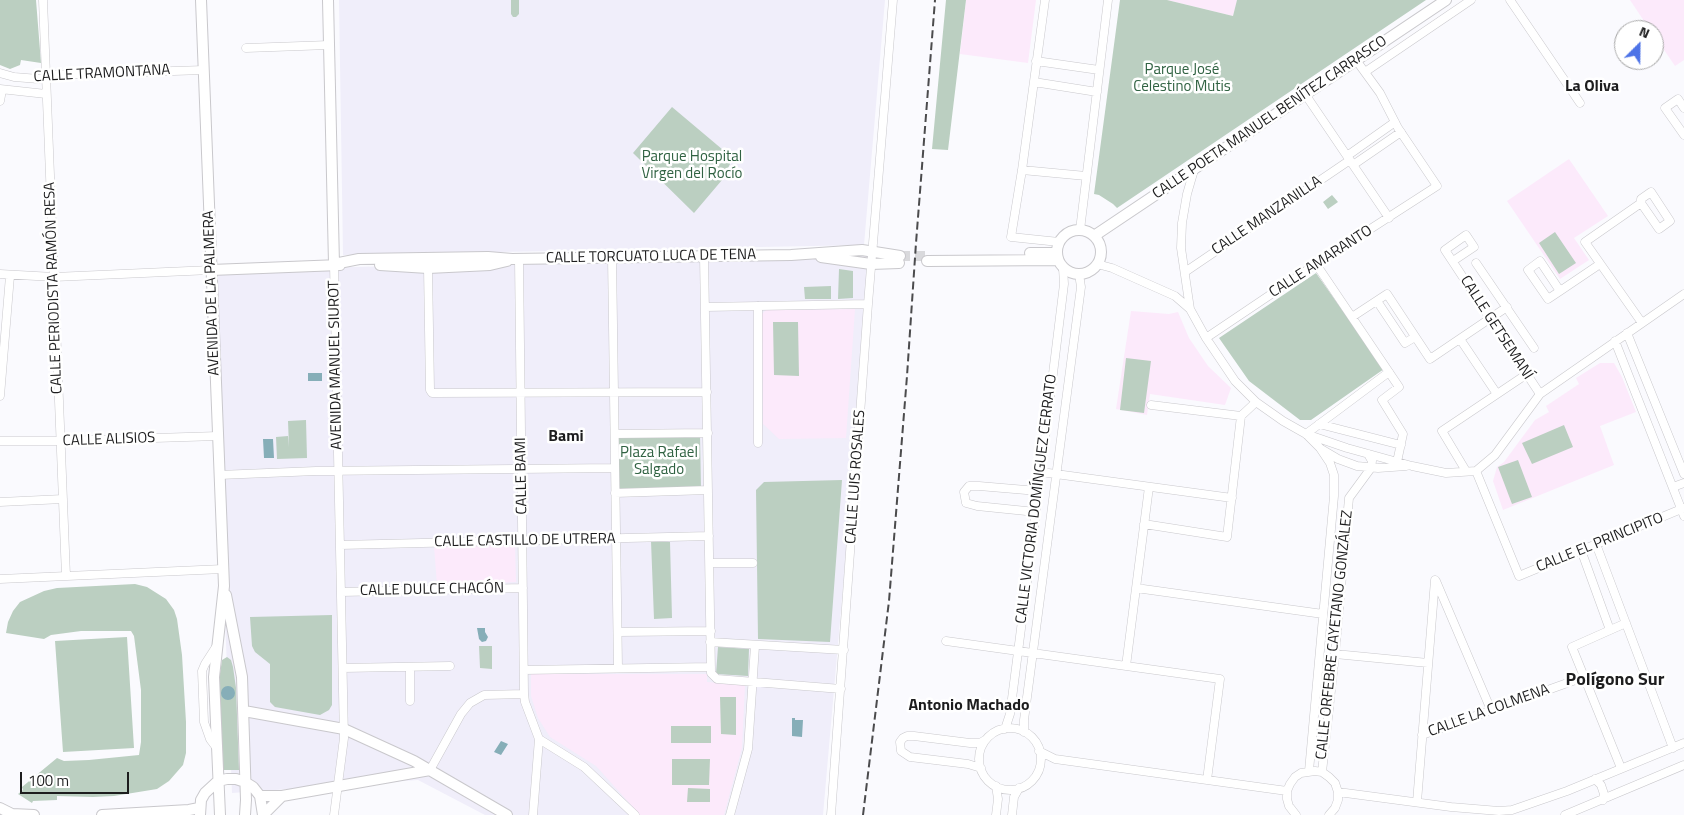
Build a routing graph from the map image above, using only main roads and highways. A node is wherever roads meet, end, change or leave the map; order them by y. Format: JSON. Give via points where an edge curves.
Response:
{"nodes":[{"id":1,"x":201,"y":0,"type":"edge"},
{"id":2,"x":328,"y":0,"type":"edge"},
{"id":3,"x":1446,"y":0,"type":"edge"},
{"id":4,"x":1094,"y":236,"type":"junction"},
{"id":5,"x":927,"y":258,"type":"tunnel mouth"},
{"id":6,"x":516,"y":259,"type":"junction"},
{"id":7,"x":900,"y":259,"type":"tunnel mouth"},
{"id":8,"x":1059,"y":260,"type":"junction"},
{"id":9,"x":334,"y":264,"type":"junction"},
{"id":10,"x":211,"y":270,"type":"junction"},
{"id":11,"x":224,"y":586,"type":"junction"},
{"id":12,"x":244,"y":712,"type":"junction"},
{"id":13,"x":430,"y":770,"type":"junction"},
{"id":14,"x":218,"y":781,"type":"junction"},
{"id":15,"x":245,"y":782,"type":"junction"},
{"id":16,"x":260,"y":796,"type":"junction"},
{"id":17,"x":282,"y":796,"type":"junction"},
{"id":18,"x":0,"y":808,"type":"edge"},
{"id":19,"x":196,"y":812,"type":"edge"},
{"id":20,"x":161,"y":814,"type":"edge"},
{"id":21,"x":34,"y":815,"type":"edge"},
{"id":22,"x":102,"y":815,"type":"edge"},
{"id":23,"x":220,"y":815,"type":"edge"},
{"id":24,"x":245,"y":815,"type":"edge"},
{"id":25,"x":263,"y":815,"type":"edge"},
{"id":26,"x":507,"y":815,"type":"edge"}],
"edges":[{"from":1,"to":10,"type":"main road","name":"AVENIDA DE LA PALMERA"},
{"from":2,"to":9,"type":"main road","name":"AVENIDA MANUEL SIUROT"},
{"from":3,"to":4,"type":"main road","name":"CALLE POETA MANUEL BENÍTEZ CARRASCO"},
{"from":4,"to":8,"type":"main road","via":[[1080,230],[1067,232],[1059,242]]},
{"from":4,"to":8,"type":"main road","via":[[1101,252],[1097,264],[1086,273],[1068,271]]},
{"from":5,"to":8,"type":"main road"},
{"from":6,"to":7,"type":"main road","name":"CALLE TORCUATO LUCA DE TENA","via":[[791,254]]},
{"from":6,"to":9,"type":"main road","name":"CALLE TORCUATO LUCA DE TENA","via":[[359,259]]},
{"from":6,"to":9,"type":"main road","name":"CALLE TORCUATO LUCA DE TENA","via":[[490,265],[428,268]]},
{"from":9,"to":10,"type":"main road","name":"CALLE TORCUATO LUCA DE TENA"},
{"from":10,"to":11,"type":"main road","name":"AVENIDA DE LA PALMERA"},
{"from":11,"to":12,"type":"main road","via":[[242,677]]},
{"from":11,"to":14,"type":"main road","via":[[214,677]]},
{"from":12,"to":13,"type":"main road","via":[[344,730]]},
{"from":12,"to":15,"type":"main road"},
{"from":13,"to":17,"type":"main road"},
{"from":13,"to":26,"type":"main road"},
{"from":14,"to":15,"type":"main road","via":[[236,779]]},
{"from":14,"to":19,"type":"main road","via":[[204,792]]},
{"from":14,"to":23,"type":"main road"},
{"from":15,"to":16,"type":"main road"},
{"from":15,"to":24,"type":"main road"},
{"from":16,"to":17,"type":"main road"},
{"from":16,"to":25,"type":"main road"},
{"from":17,"to":25,"type":"main road"},
{"from":18,"to":21,"type":"main road","via":[[12,814]]},
{"from":19,"to":20,"type":"main road"},
{"from":20,"to":22,"type":"main road"}]}
